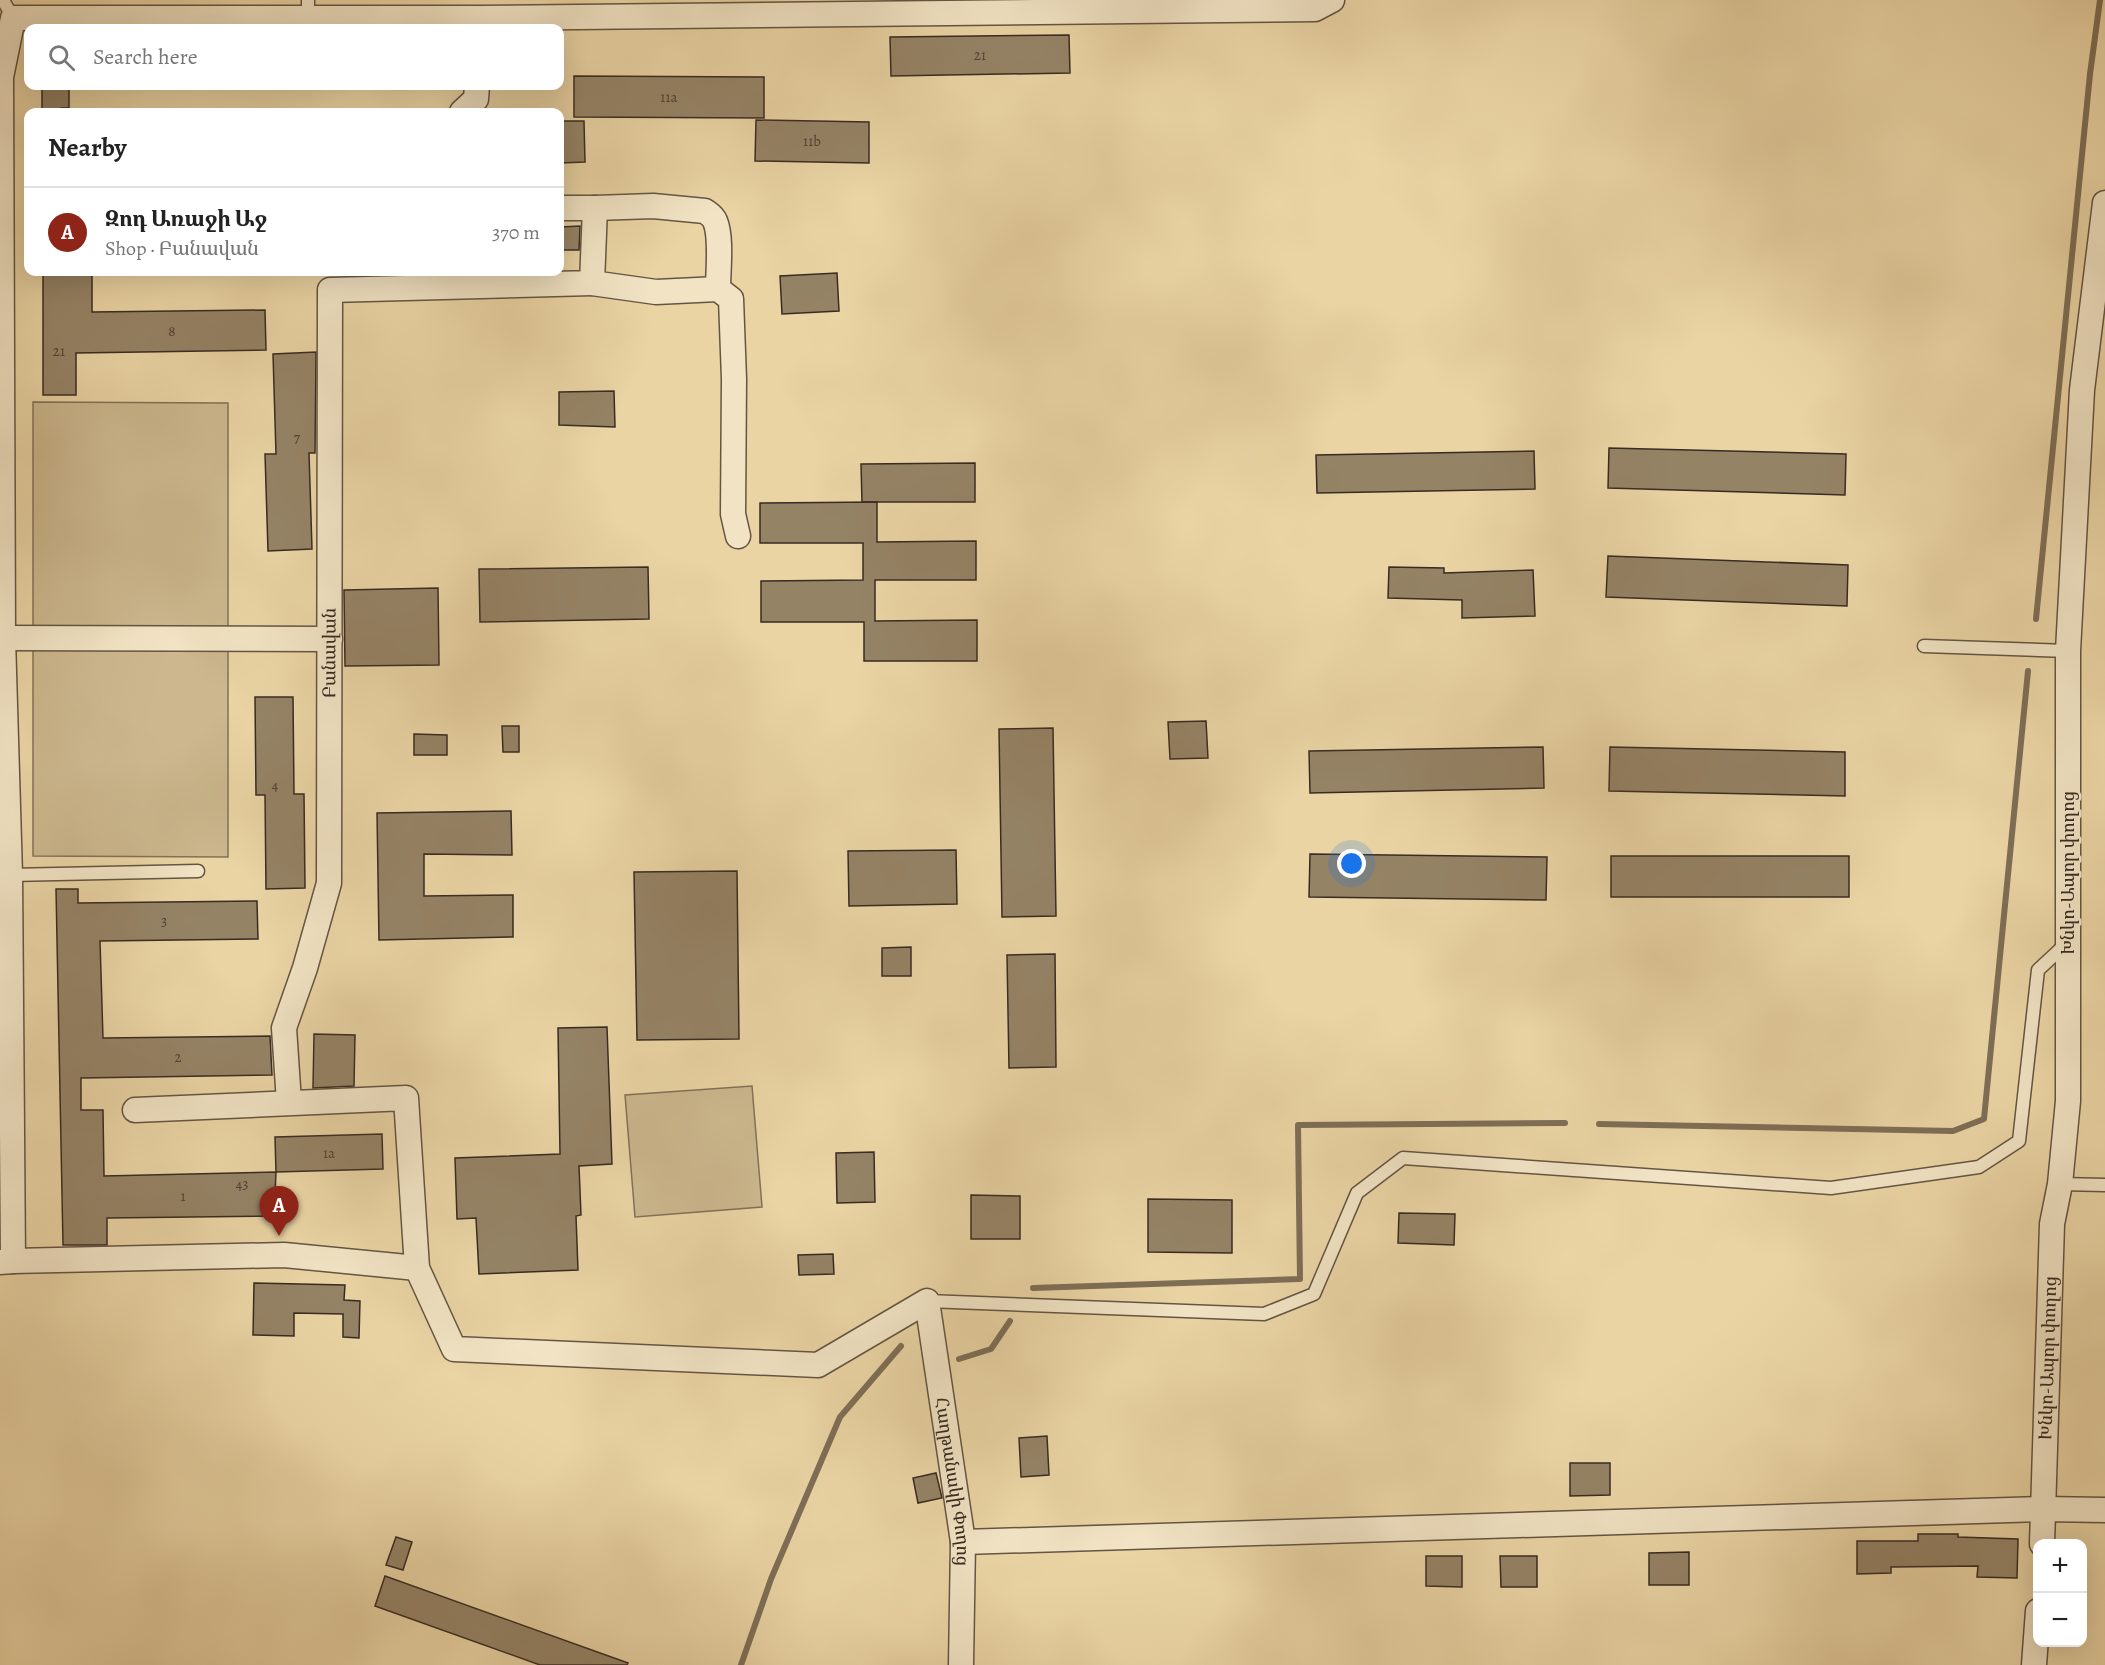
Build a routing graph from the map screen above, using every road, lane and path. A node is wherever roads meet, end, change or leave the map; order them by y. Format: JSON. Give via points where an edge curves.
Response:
{"nodes":[{"id":1,"x":1332,"y":0,"type":"edge"},
{"id":2,"x":1254,"y":4,"type":"edge"},
{"id":3,"x":1028,"y":6,"type":"edge"},
{"id":4,"x":8,"y":9,"type":"edge"},
{"id":5,"x":308,"y":9,"type":"edge"},
{"id":6,"x":479,"y":23,"type":"edge"},
{"id":7,"x":477,"y":90,"type":"edge"},
{"id":8,"x":466,"y":108,"type":"edge"},
{"id":9,"x":1,"y":153,"type":"edge"},
{"id":10,"x":2105,"y":203,"type":"edge"},
{"id":11,"x":564,"y":207,"type":"edge"},
{"id":12,"x":595,"y":208,"type":"junction"},
{"id":13,"x":424,"y":279,"type":"edge"},
{"id":14,"x":592,"y":283,"type":"junction"},
{"id":15,"x":718,"y":289,"type":"junction"},
{"id":16,"x":738,"y":536,"type":"dead end"},
{"id":17,"x":3,"y":638,"type":"junction"},
{"id":18,"x":330,"y":639,"type":"junction"},
{"id":19,"x":1924,"y":646,"type":"dead end"},
{"id":20,"x":2068,"y":651,"type":"junction"},
{"id":21,"x":198,"y":871,"type":"dead end"},
{"id":22,"x":10,"y":875,"type":"junction"},
{"id":23,"x":2068,"y":943,"type":"junction"},
{"id":24,"x":289,"y":1102,"type":"junction"},
{"id":25,"x":135,"y":1110,"type":"dead end"},
{"id":26,"x":2060,"y":1184,"type":"junction"},
{"id":27,"x":2105,"y":1185,"type":"edge"},
{"id":28,"x":7,"y":1261,"type":"edge"},
{"id":29,"x":417,"y":1268,"type":"junction"},
{"id":30,"x":927,"y":1301,"type":"junction"},
{"id":31,"x":2044,"y":1509,"type":"junction"},
{"id":32,"x":2105,"y":1510,"type":"edge"},
{"id":33,"x":2042,"y":1539,"type":"edge"},
{"id":34,"x":963,"y":1542,"type":"junction"},
{"id":35,"x":2035,"y":1647,"type":"edge"},
{"id":36,"x":961,"y":1665,"type":"edge"},
{"id":37,"x":2034,"y":1665,"type":"edge"}],
"edges":[{"from":1,"to":2,"type":"street","via":[[1315,9]]},
{"from":2,"to":3,"type":"street"},
{"from":3,"to":6,"type":"street"},
{"from":4,"to":5,"type":"street"},
{"from":4,"to":9,"type":"street","via":[[1,77]]},
{"from":5,"to":6,"type":"street"},
{"from":7,"to":8,"type":"street","via":[[476,99]]},
{"from":9,"to":17,"type":"street"},
{"from":10,"to":20,"type":"street","name":"Խնկո-Ապոր փողոց","via":[[2082,390]]},
{"from":11,"to":12,"type":"street"},
{"from":12,"to":14,"type":"street"},
{"from":12,"to":15,"type":"street","via":[[652,206],[705,211],[716,223]]},
{"from":13,"to":14,"type":"street"},
{"from":13,"to":18,"type":"street","name":"Բանավան","via":[[330,290]]},
{"from":14,"to":15,"type":"street","via":[[656,292]]},
{"from":15,"to":16,"type":"street","via":[[731,299],[734,514]]},
{"from":17,"to":18,"type":"street"},
{"from":17,"to":22,"type":"street"},
{"from":18,"to":24,"type":"street","name":"Բանավան","via":[[330,883],[284,1028]]},
{"from":19,"to":20,"type":"lane"},
{"from":20,"to":23,"type":"street","name":"Խնկո-Ապոր փողոց"},
{"from":21,"to":22,"type":"lane"},
{"from":22,"to":28,"type":"street"},
{"from":23,"to":26,"type":"street","name":"Խնկո-Ապոր փողոց","via":[[2068,1101]]},
{"from":23,"to":30,"type":"lane","via":[[2038,970],[2019,1141],[1979,1167],[1831,1188],[1403,1158],[1357,1193],[1314,1294],[1264,1314]]},
{"from":24,"to":25,"type":"street"},
{"from":24,"to":29,"type":"street","via":[[406,1098]]},
{"from":26,"to":27,"type":"lane"},
{"from":26,"to":31,"type":"street","name":"Խնկո-Ապոր փողոց","via":[[2052,1224]]},
{"from":28,"to":29,"type":"street","via":[[284,1255]]},
{"from":29,"to":30,"type":"street","via":[[453,1348],[818,1365]]},
{"from":30,"to":34,"type":"street","name":"Հաղթանակի Փողոց"},
{"from":31,"to":32,"type":"street"},
{"from":31,"to":33,"type":"street","name":"Խնկո-Ապոր փողոց"},
{"from":31,"to":34,"type":"street"},
{"from":34,"to":36,"type":"street","name":"Հաղթանակի Փողոց"},
{"from":35,"to":37,"type":"street"}]}
